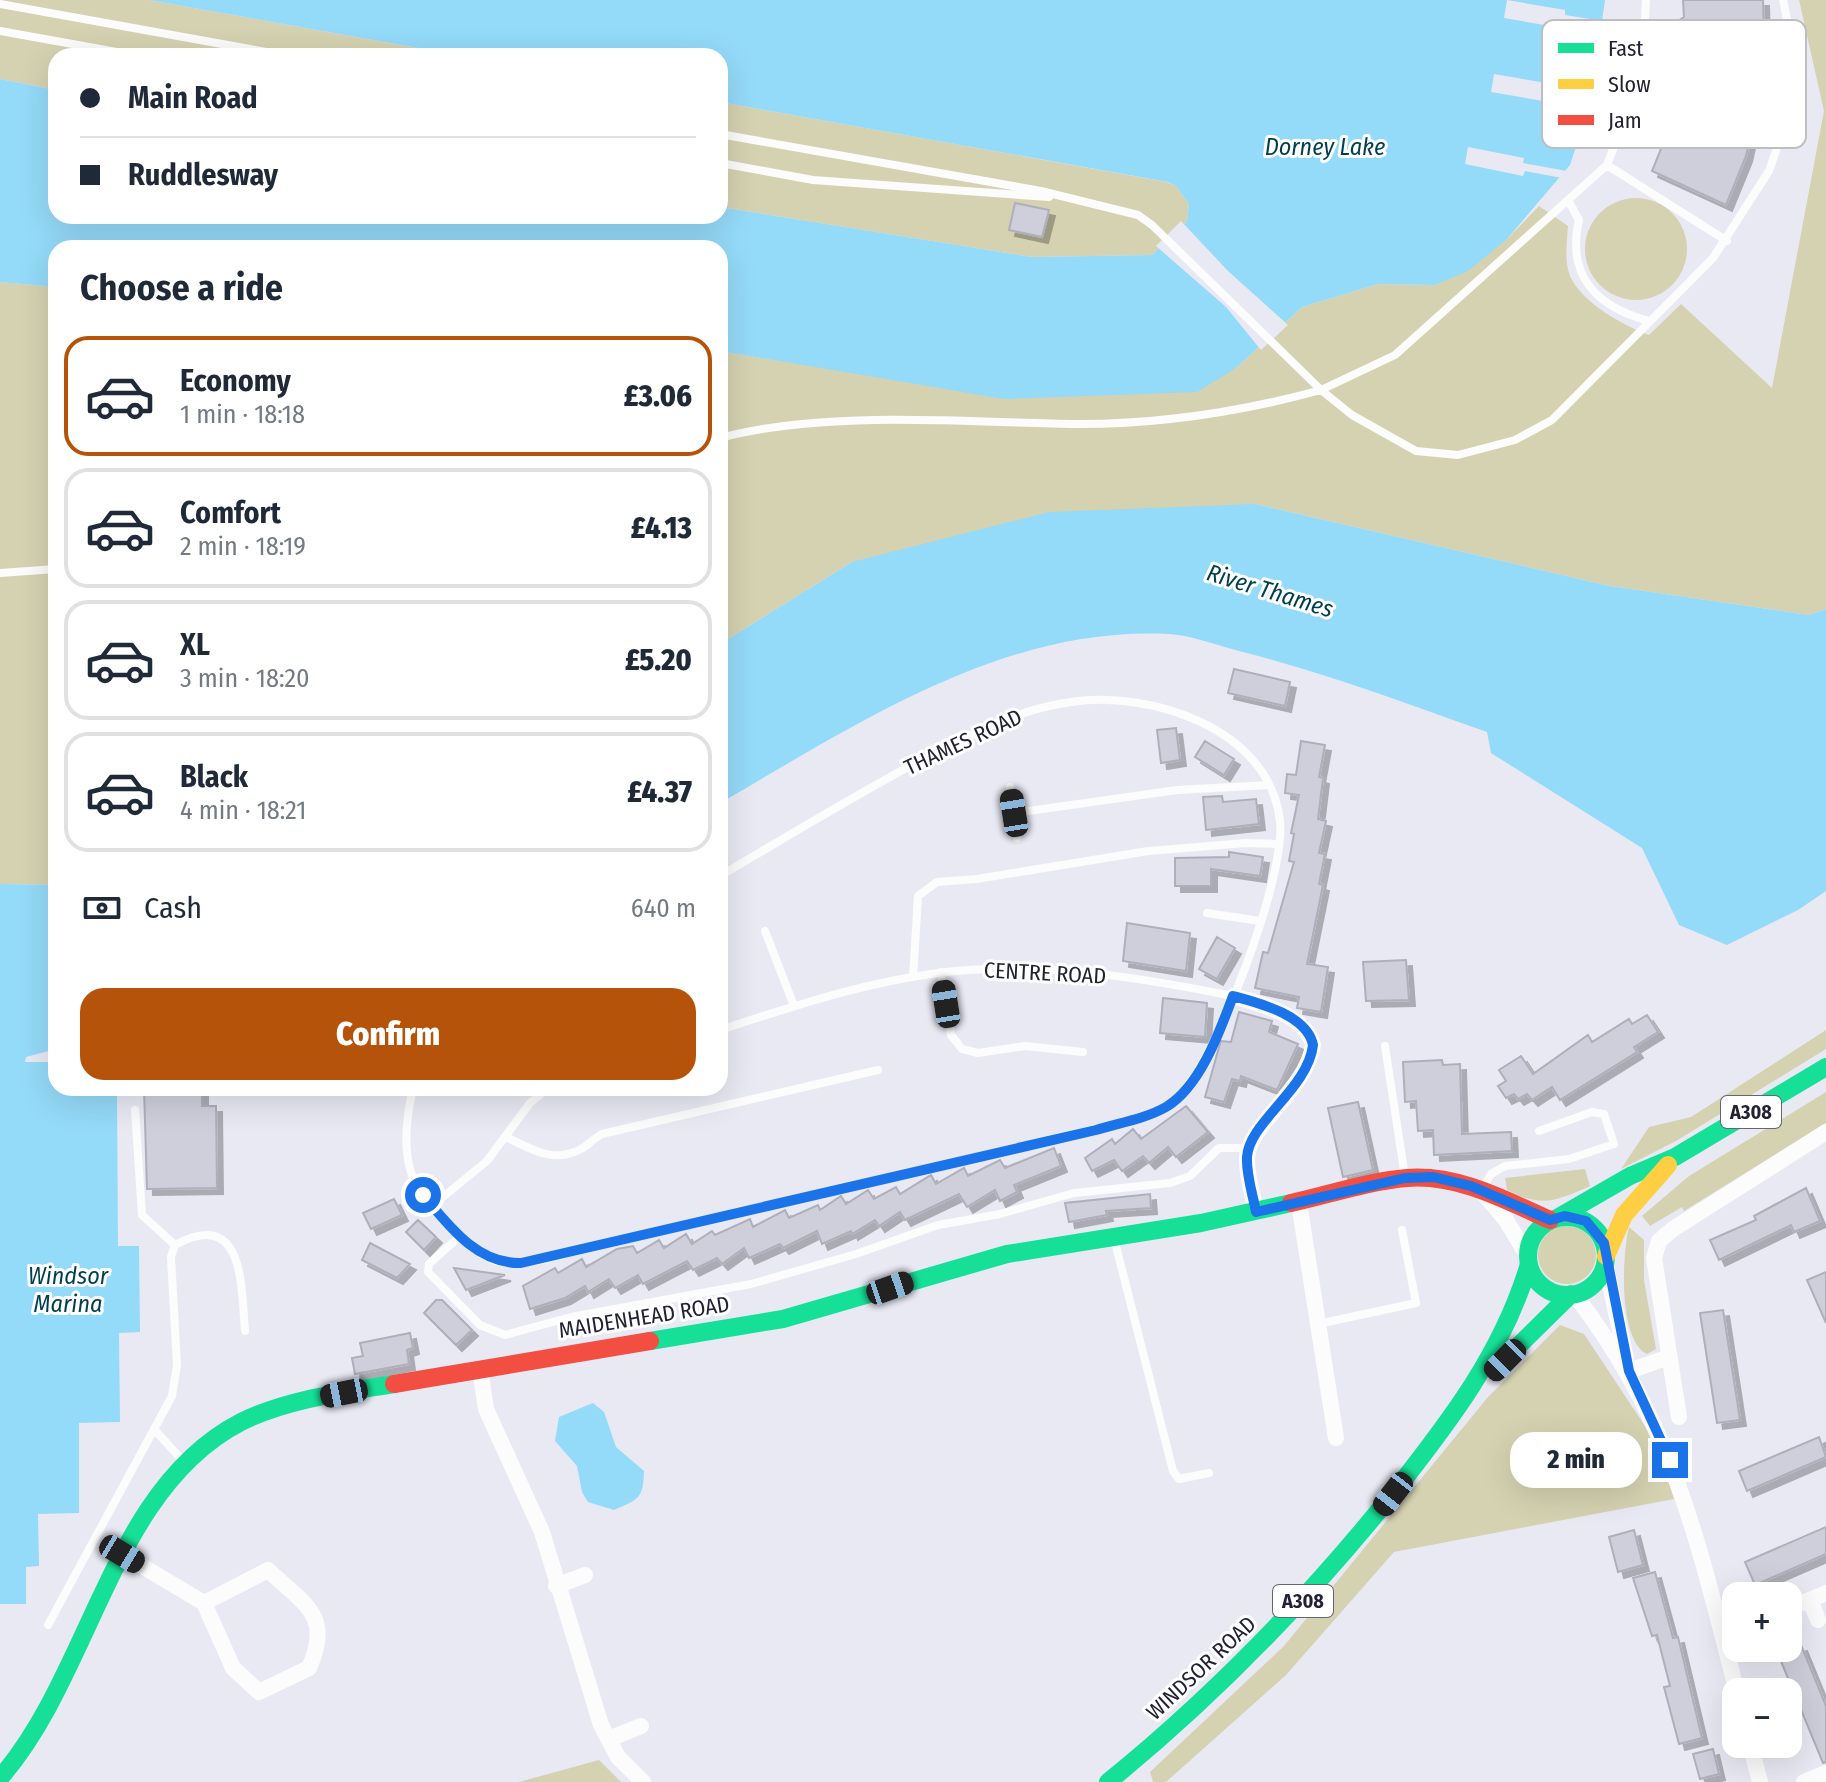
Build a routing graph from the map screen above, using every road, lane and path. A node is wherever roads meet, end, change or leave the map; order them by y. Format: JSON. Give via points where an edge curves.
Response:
{"nodes":[{"id":1,"x":1646,"y":0,"type":"edge"},
{"id":2,"x":1783,"y":0,"type":"edge"},
{"id":3,"x":0,"y":4,"type":"edge"},
{"id":4,"x":1645,"y":20,"type":"edge"},
{"id":5,"x":1787,"y":20,"type":"edge"},
{"id":6,"x":0,"y":31,"type":"edge"},
{"id":7,"x":95,"y":48,"type":"edge"},
{"id":8,"x":245,"y":48,"type":"edge"},
{"id":9,"x":728,"y":135,"type":"edge"},
{"id":10,"x":1613,"y":148,"type":"edge"},
{"id":11,"x":1777,"y":148,"type":"edge"},
{"id":12,"x":728,"y":164,"type":"edge"},
{"id":13,"x":1607,"y":165,"type":"junction"},
{"id":14,"x":1068,"y":198,"type":"junction"},
{"id":15,"x":1568,"y":200,"type":"junction"},
{"id":16,"x":1727,"y":241,"type":"junction"},
{"id":17,"x":1649,"y":321,"type":"junction"},
{"id":18,"x":1321,"y":390,"type":"junction"},
{"id":19,"x":728,"y":437,"type":"edge"},
{"id":20,"x":48,"y":570,"type":"edge"},
{"id":21,"x":0,"y":573,"type":"edge"},
{"id":22,"x":1269,"y":785,"type":"junction"},
{"id":23,"x":1010,"y":787,"type":"dead end"},
{"id":24,"x":1014,"y":813,"type":"junction"},
{"id":25,"x":1017,"y":838,"type":"dead end"},
{"id":26,"x":1279,"y":844,"type":"junction"},
{"id":27,"x":728,"y":871,"type":"edge"},
{"id":28,"x":1207,"y":913,"type":"dead end"},
{"id":29,"x":1260,"y":921,"type":"junction"},
{"id":30,"x":765,"y":931,"type":"dead end"},
{"id":31,"x":941,"y":972,"type":"junction"},
{"id":32,"x":913,"y":977,"type":"junction"},
{"id":33,"x":1233,"y":996,"type":"junction"},
{"id":34,"x":794,"y":1006,"type":"junction"},
{"id":35,"x":728,"y":1027,"type":"edge"},
{"id":36,"x":1385,"y":1046,"type":"dead end"},
{"id":37,"x":1083,"y":1052,"type":"dead end"},
{"id":38,"x":1826,"y":1067,"type":"edge"},
{"id":39,"x":878,"y":1070,"type":"dead end"},
{"id":40,"x":412,"y":1096,"type":"edge"},
{"id":41,"x":538,"y":1096,"type":"edge"},
{"id":42,"x":135,"y":1110,"type":"dead end"},
{"id":43,"x":1539,"y":1131,"type":"dead end"},
{"id":44,"x":1826,"y":1132,"type":"edge"},
{"id":45,"x":506,"y":1137,"type":"junction"},
{"id":46,"x":1249,"y":1148,"type":"junction"},
{"id":47,"x":1675,"y":1157,"type":"junction"},
{"id":48,"x":1405,"y":1178,"type":"junction"},
{"id":49,"x":1481,"y":1191,"type":"junction"},
{"id":50,"x":1299,"y":1203,"type":"junction"},
{"id":51,"x":432,"y":1206,"type":"junction"},
{"id":52,"x":1256,"y":1212,"type":"junction"},
{"id":53,"x":1554,"y":1219,"type":"junction"},
{"id":54,"x":1402,"y":1230,"type":"dead end"},
{"id":55,"x":460,"y":1236,"type":"junction"},
{"id":56,"x":1114,"y":1238,"type":"junction"},
{"id":57,"x":175,"y":1245,"type":"junction"},
{"id":58,"x":1606,"y":1259,"type":"junction"},
{"id":59,"x":1528,"y":1260,"type":"junction"},
{"id":60,"x":1573,"y":1294,"type":"junction"},
{"id":61,"x":1318,"y":1324,"type":"junction"},
{"id":62,"x":245,"y":1331,"type":"dead end"},
{"id":63,"x":1669,"y":1357,"type":"junction"},
{"id":64,"x":480,"y":1369,"type":"junction"},
{"id":65,"x":1629,"y":1371,"type":"junction"},
{"id":66,"x":1470,"y":1394,"type":"junction"},
{"id":67,"x":1679,"y":1417,"type":"dead end"},
{"id":68,"x":154,"y":1429,"type":"junction"},
{"id":69,"x":1336,"y":1438,"type":"dead end"},
{"id":70,"x":184,"y":1462,"type":"junction"},
{"id":71,"x":1209,"y":1473,"type":"dead end"},
{"id":72,"x":122,"y":1554,"type":"junction"},
{"id":73,"x":585,"y":1575,"type":"dead end"},
{"id":74,"x":556,"y":1586,"type":"junction"},
{"id":75,"x":1826,"y":1593,"type":"edge"},
{"id":76,"x":1810,"y":1600,"type":"junction"},
{"id":77,"x":204,"y":1603,"type":"junction"},
{"id":78,"x":1802,"y":1603,"type":"edge"},
{"id":79,"x":1722,"y":1608,"type":"edge"},
{"id":80,"x":1818,"y":1620,"type":"dead end"},
{"id":81,"x":48,"y":1625,"type":"dead end"},
{"id":82,"x":641,"y":1726,"type":"dead end"},
{"id":83,"x":609,"y":1739,"type":"junction"},
{"id":84,"x":1754,"y":1758,"type":"edge"},
{"id":85,"x":1826,"y":1773,"type":"edge"},
{"id":86,"x":0,"y":1778,"type":"edge"},
{"id":87,"x":643,"y":1782,"type":"edge"},
{"id":88,"x":1108,"y":1782,"type":"edge"},
{"id":89,"x":1760,"y":1782,"type":"edge"},
{"id":90,"x":1804,"y":1782,"type":"edge"}],
"edges":[{"from":1,"to":4,"type":"lane"},
{"from":2,"to":5,"type":"lane"},
{"from":3,"to":8,"type":"lane"},
{"from":6,"to":7,"type":"lane"},
{"from":9,"to":14,"type":"lane"},
{"from":10,"to":13,"type":"lane"},
{"from":11,"to":16,"type":"lane"},
{"from":12,"to":14,"type":"lane","via":[[813,180]]},
{"from":13,"to":15,"type":"lane"},
{"from":13,"to":16,"type":"lane"},
{"from":14,"to":18,"type":"lane","via":[[1138,215],[1152,225]]},
{"from":15,"to":17,"type":"lane","via":[[1579,220],[1573,244],[1577,270],[1608,303],[1625,315]]},
{"from":15,"to":18,"type":"lane","via":[[1395,355]]},
{"from":16,"to":17,"type":"lane"},
{"from":17,"to":18,"type":"lane","via":[[1552,420],[1515,440],[1458,455],[1416,451],[1352,415]]},
{"from":18,"to":19,"type":"lane","via":[[1233,410],[1084,424],[822,424]]},
{"from":20,"to":21,"type":"lane"},
{"from":22,"to":24,"type":"lane","via":[[1177,790]]},
{"from":22,"to":26,"type":"lane","name":"THAMES ROAD","via":[[1280,819]]},
{"from":22,"to":27,"type":"lane","name":"THAMES ROAD","via":[[1233,744],[1174,709],[1115,699],[1070,702],[1004,720],[960,740]]},
{"from":23,"to":24,"type":"lane"},
{"from":24,"to":25,"type":"lane"},
{"from":26,"to":29,"type":"lane","name":"THAMES ROAD"},
{"from":26,"to":32,"type":"lane","via":[[1159,850],[937,882],[918,896]]},
{"from":28,"to":29,"type":"lane"},
{"from":29,"to":33,"type":"lane","name":"THAMES ROAD"},
{"from":30,"to":34,"type":"lane"},
{"from":31,"to":32,"type":"lane","name":"CENTRE ROAD"},
{"from":31,"to":33,"type":"lane","name":"CENTRE ROAD","via":[[1077,972]]},
{"from":31,"to":37,"type":"lane","via":[[951,1035],[962,1049],[978,1053],[1025,1046]]},
{"from":32,"to":34,"type":"lane","name":"CENTRE ROAD"},
{"from":33,"to":46,"type":"street","via":[[1292,1019],[1308,1032],[1313,1045],[1298,1081]]},
{"from":33,"to":55,"type":"lane","name":"THAMES ROAD","via":[[1188,1086],[1174,1102],[1137,1119],[536,1261],[498,1262]]},
{"from":34,"to":35,"type":"lane","name":"CENTRE ROAD"},
{"from":36,"to":48,"type":"lane"},
{"from":38,"to":47,"type":"street","number":"A308"},
{"from":39,"to":45,"type":"lane","via":[[602,1134],[577,1151],[559,1155],[542,1154]]},
{"from":40,"to":51,"type":"lane","via":[[407,1157],[412,1179]]},
{"from":41,"to":45,"type":"lane"},
{"from":42,"to":57,"type":"lane","via":[[142,1215]]},
{"from":43,"to":49,"type":"lane","via":[[1592,1112],[1604,1114],[1614,1144],[1569,1159],[1505,1166],[1491,1174]]},
{"from":44,"to":63,"type":"street","via":[[1659,1241],[1654,1258]]},
{"from":45,"to":51,"type":"lane","via":[[487,1161]]},
{"from":46,"to":52,"type":"street"},
{"from":46,"to":55,"type":"lane","via":[[1219,1148],[1190,1176],[1170,1183],[1074,1193],[938,1225],[751,1284],[571,1317],[505,1335],[480,1325],[428,1272],[432,1261]]},
{"from":47,"to":53,"type":"street","number":"A308"},
{"from":47,"to":58,"type":"street","number":"A308","via":[[1632,1203]]},
{"from":48,"to":49,"type":"street","name":"MAIDENHEAD ROAD","via":[[1447,1179]]},
{"from":48,"to":50,"type":"street","name":"MAIDENHEAD ROAD"},
{"from":49,"to":53,"type":"street","name":"MAIDENHEAD ROAD"},
{"from":49,"to":59,"type":"street","via":[[1506,1220]]},
{"from":50,"to":52,"type":"street","name":"MAIDENHEAD ROAD"},
{"from":50,"to":61,"type":"street"},
{"from":51,"to":55,"type":"lane","name":"THAMES ROAD"},
{"from":52,"to":56,"type":"street","name":"MAIDENHEAD ROAD"},
{"from":53,"to":58,"type":"street","via":[[1572,1217],[1592,1225],[1601,1236]]},
{"from":53,"to":59,"type":"street","via":[[1534,1235]]},
{"from":54,"to":61,"type":"lane","via":[[1416,1303]]},
{"from":56,"to":64,"type":"street","name":"MAIDENHEAD ROAD","via":[[973,1262],[783,1319]]},
{"from":56,"to":71,"type":"lane","via":[[1173,1471],[1179,1479]]},
{"from":57,"to":62,"type":"lane","via":[[188,1238],[215,1237],[233,1248]]},
{"from":57,"to":68,"type":"lane","via":[[171,1257],[177,1365],[172,1396]]},
{"from":58,"to":60,"type":"street","via":[[1594,1283]]},
{"from":58,"to":65,"type":"street"},
{"from":59,"to":60,"type":"street","via":[[1543,1286]]},
{"from":59,"to":66,"type":"street","name":"WINDSOR ROAD","number":"A308","via":[[1510,1324]]},
{"from":60,"to":65,"type":"street"},
{"from":60,"to":66,"type":"street","name":"WINDSOR ROAD","number":"A308"},
{"from":61,"to":69,"type":"street"},
{"from":63,"to":65,"type":"street"},
{"from":63,"to":67,"type":"street"},
{"from":64,"to":70,"type":"street","name":"MAIDENHEAD ROAD","via":[[261,1413],[226,1429]]},
{"from":64,"to":74,"type":"street","via":[[486,1409],[542,1532]]},
{"from":65,"to":79,"type":"street","via":[[1690,1510]]},
{"from":66,"to":88,"type":"street","name":"WINDSOR ROAD","number":"A308","via":[[1276,1631],[1204,1702]]},
{"from":68,"to":70,"type":"lane"},
{"from":68,"to":81,"type":"lane"},
{"from":70,"to":72,"type":"street","name":"MAIDENHEAD ROAD","via":[[148,1508]]},
{"from":72,"to":77,"type":"street"},
{"from":72,"to":86,"type":"street","name":"MAIDENHEAD ROAD","via":[[49,1706]]},
{"from":73,"to":74,"type":"street"},
{"from":74,"to":83,"type":"street"},
{"from":75,"to":76,"type":"street"},
{"from":76,"to":78,"type":"street"},
{"from":76,"to":80,"type":"street"},
{"from":77,"to":77,"type":"street","via":[[233,1668],[259,1692],[309,1668],[319,1639],[316,1615],[268,1570]]},
{"from":82,"to":83,"type":"street"},
{"from":83,"to":87,"type":"street","via":[[618,1757]]},
{"from":84,"to":89,"type":"street"},
{"from":85,"to":90,"type":"street"}]}
